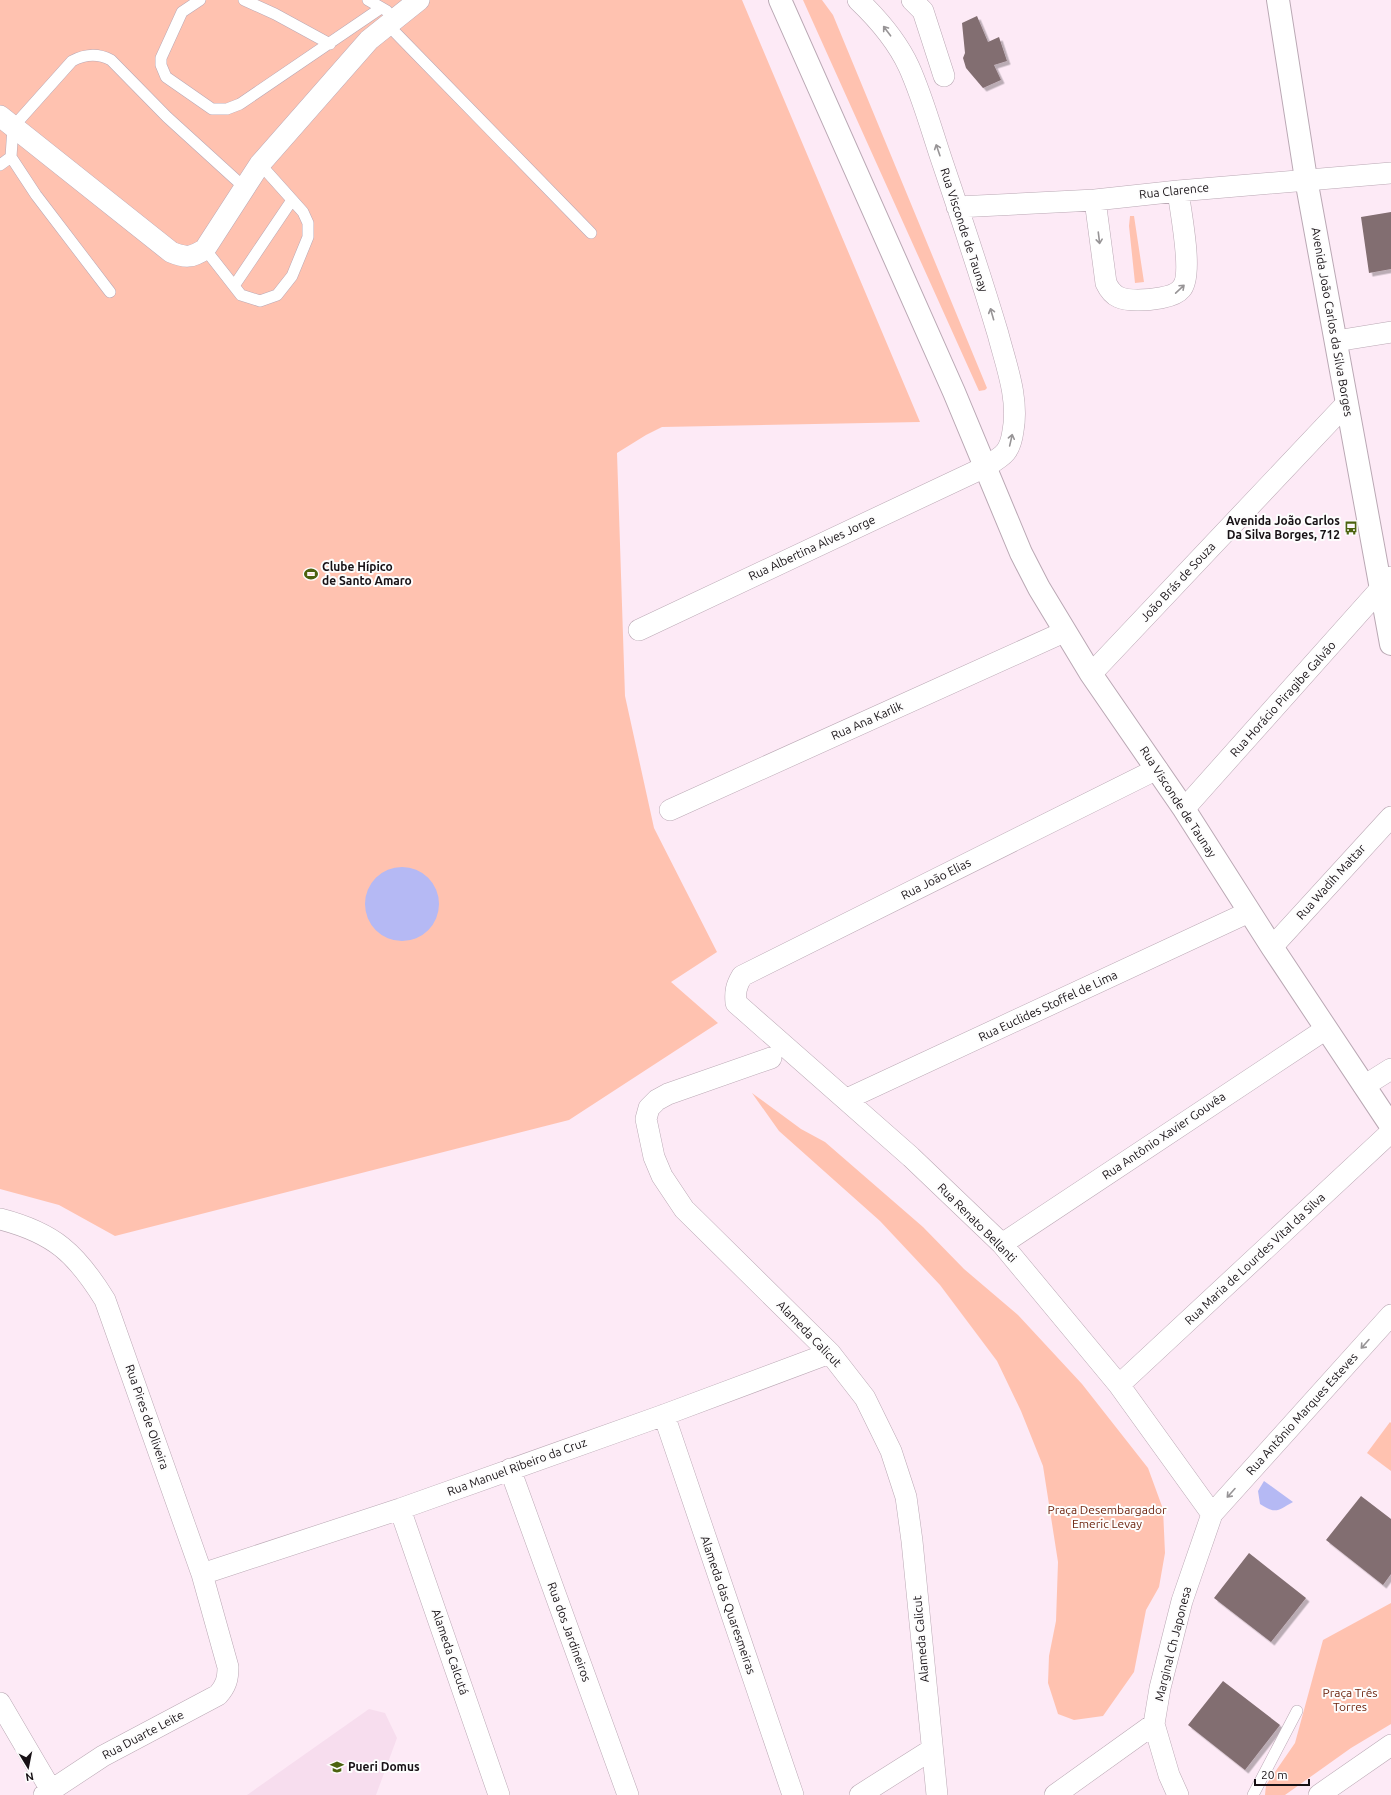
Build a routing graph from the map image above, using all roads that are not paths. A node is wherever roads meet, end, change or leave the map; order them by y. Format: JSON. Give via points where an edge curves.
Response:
{"nodes":[{"id":1,"x":200,"y":0,"type":"edge"},
{"id":2,"x":244,"y":0,"type":"edge"},
{"id":3,"x":368,"y":0,"type":"edge"},
{"id":4,"x":419,"y":0,"type":"edge"},
{"id":5,"x":780,"y":0,"type":"edge"},
{"id":6,"x":912,"y":0,"type":"edge"},
{"id":7,"x":1278,"y":0,"type":"edge"},
{"id":8,"x":861,"y":1,"type":"edge"},
{"id":9,"x":389,"y":17,"type":"junction"},
{"id":10,"x":330,"y":44,"type":"junction"},
{"id":11,"x":944,"y":76,"type":"dead end"},
{"id":12,"x":6,"y":121,"type":"edge"},
{"id":13,"x":11,"y":157,"type":"junction"},
{"id":14,"x":260,"y":164,"type":"junction"},
{"id":15,"x":0,"y":165,"type":"edge"},
{"id":16,"x":1391,"y":173,"type":"edge"},
{"id":17,"x":1306,"y":179,"type":"junction"},
{"id":18,"x":245,"y":188,"type":"junction"},
{"id":19,"x":1178,"y":190,"type":"junction"},
{"id":20,"x":292,"y":200,"type":"junction"},
{"id":21,"x":1095,"y":200,"type":"junction"},
{"id":22,"x":957,"y":207,"type":"junction"},
{"id":23,"x":591,"y":233,"type":"dead end"},
{"id":24,"x":205,"y":249,"type":"junction"},
{"id":25,"x":234,"y":286,"type":"junction"},
{"id":26,"x":110,"y":292,"type":"dead end"},
{"id":27,"x":1391,"y":332,"type":"edge"},
{"id":28,"x":1336,"y":341,"type":"junction"},
{"id":29,"x":1346,"y":403,"type":"junction"},
{"id":30,"x":985,"y":467,"type":"junction"},
{"id":31,"x":1386,"y":582,"type":"edge"},
{"id":32,"x":639,"y":630,"type":"dead end"},
{"id":33,"x":1064,"y":632,"type":"junction"},
{"id":34,"x":1391,"y":644,"type":"edge"},
{"id":35,"x":1091,"y":674,"type":"junction"},
{"id":36,"x":1157,"y":769,"type":"junction"},
{"id":37,"x":1184,"y":809,"type":"junction"},
{"id":38,"x":670,"y":810,"type":"dead end"},
{"id":39,"x":1391,"y":817,"type":"edge"},
{"id":40,"x":1249,"y":912,"type":"junction"},
{"id":41,"x":1272,"y":948,"type":"junction"},
{"id":42,"x":736,"y":1003,"type":"joint"},
{"id":43,"x":1326,"y":1028,"type":"junction"},
{"id":44,"x":771,"y":1058,"type":"dead end"},
{"id":45,"x":1391,"y":1069,"type":"edge"},
{"id":46,"x":1364,"y":1086,"type":"junction"},
{"id":47,"x":847,"y":1100,"type":"junction"},
{"id":48,"x":1391,"y":1126,"type":"edge"},
{"id":49,"x":1391,"y":1132,"type":"edge"},
{"id":50,"x":0,"y":1219,"type":"edge"},
{"id":51,"x":1002,"y":1244,"type":"junction"},
{"id":52,"x":1391,"y":1315,"type":"edge"},
{"id":53,"x":830,"y":1353,"type":"junction"},
{"id":54,"x":1119,"y":1385,"type":"junction"},
{"id":55,"x":664,"y":1415,"type":"junction"},
{"id":56,"x":510,"y":1469,"type":"junction"},
{"id":57,"x":400,"y":1509,"type":"junction"},
{"id":58,"x":1212,"y":1514,"type":"junction"},
{"id":59,"x":202,"y":1574,"type":"junction"},
{"id":60,"x":228,"y":1667,"type":"joint"},
{"id":61,"x":0,"y":1703,"type":"edge"},
{"id":62,"x":1297,"y":1711,"type":"dead end"},
{"id":63,"x":1154,"y":1724,"type":"junction"},
{"id":64,"x":1391,"y":1745,"type":"edge"},
{"id":65,"x":931,"y":1750,"type":"junction"},
{"id":66,"x":1169,"y":1775,"type":"junction"},
{"id":67,"x":47,"y":1792,"type":"edge"},
{"id":68,"x":499,"y":1795,"type":"edge"},
{"id":69,"x":628,"y":1795,"type":"edge"},
{"id":70,"x":793,"y":1795,"type":"edge"},
{"id":71,"x":860,"y":1795,"type":"edge"},
{"id":72,"x":937,"y":1795,"type":"edge"},
{"id":73,"x":1055,"y":1795,"type":"edge"},
{"id":74,"x":1178,"y":1795,"type":"edge"},
{"id":75,"x":1191,"y":1795,"type":"edge"},
{"id":76,"x":1253,"y":1795,"type":"edge"},
{"id":77,"x":1319,"y":1795,"type":"edge"}],
"edges":[{"from":1,"to":10,"type":"lane","via":[[182,12],[161,58],[161,65],[166,77],[212,109],[235,107]]},
{"from":2,"to":10,"type":"lane"},
{"from":3,"to":9,"type":"lane"},
{"from":4,"to":9,"type":"street"},
{"from":5,"to":30,"type":"street","name":"Rua Visconde de Taunay"},
{"from":6,"to":11,"type":"street","via":[[923,11]]},
{"from":7,"to":17,"type":"street","name":"Avenida João Carlos da Silva Borges"},
{"from":22,"to":8,"type":"street","name":"Rua Visconde de Taunay","one_way":true,"via":[[909,68],[882,24]]},
{"from":9,"to":10,"type":"lane"},
{"from":9,"to":14,"type":"street"},
{"from":9,"to":23,"type":"lane"},
{"from":12,"to":13,"type":"lane"},
{"from":12,"to":18,"type":"lane","via":[[72,61],[79,57],[103,56],[111,60],[167,117]]},
{"from":12,"to":24,"type":"street","via":[[171,252],[183,258],[195,256]]},
{"from":13,"to":15,"type":"lane"},
{"from":13,"to":26,"type":"lane","via":[[36,195]]},
{"from":14,"to":18,"type":"street"},
{"from":14,"to":20,"type":"lane"},
{"from":16,"to":17,"type":"street","name":"Rua Clarence"},
{"from":17,"to":19,"type":"street","name":"Rua Clarence"},
{"from":17,"to":28,"type":"street","name":"Avenida João Carlos da Silva Borges"},
{"from":18,"to":24,"type":"street"},
{"from":19,"to":21,"type":"street","name":"Rua Clarence"},
{"from":21,"to":19,"type":"street","one_way":true,"via":[[1106,283],[1110,292],[1124,300],[1150,300],[1176,293],[1185,284],[1187,265]]},
{"from":20,"to":25,"type":"lane"},
{"from":20,"to":25,"type":"lane","via":[[303,212],[308,223],[308,237],[292,276],[277,295],[260,302],[241,295]]},
{"from":21,"to":22,"type":"street","name":"Rua Clarence"},
{"from":30,"to":22,"type":"street","name":"Rua Visconde de Taunay","one_way":true,"via":[[1004,456],[1009,447],[1013,430],[1014,403],[1009,373],[991,310]]},
{"from":24,"to":25,"type":"lane"},
{"from":27,"to":28,"type":"street"},
{"from":28,"to":29,"type":"street","name":"Avenida João Carlos da Silva Borges"},
{"from":29,"to":31,"type":"street","name":"Avenida João Carlos da Silva Borges"},
{"from":29,"to":35,"type":"street","name":"João Brás de Souza"},
{"from":30,"to":32,"type":"street","name":"Rua Albertina Alves Jorge"},
{"from":30,"to":33,"type":"street","name":"Rua Visconde de Taunay","via":[[1021,553]]},
{"from":31,"to":34,"type":"street","name":"Avenida João Carlos da Silva Borges"},
{"from":31,"to":37,"type":"street","name":"Rua Horácio Piragibe Galvão"},
{"from":33,"to":35,"type":"street","name":"Rua Visconde de Taunay"},
{"from":33,"to":38,"type":"street","name":"Rua Ana Karlik"},
{"from":35,"to":36,"type":"street","name":"Rua Visconde de Taunay"},
{"from":36,"to":37,"type":"street","name":"Rua Visconde de Taunay"},
{"from":36,"to":42,"type":"street","name":"Rua João Elias","via":[[742,976],[737,984]]},
{"from":37,"to":40,"type":"street","name":"Rua Visconde de Taunay"},
{"from":39,"to":41,"type":"street","name":"Rua Wadih Mattar"},
{"from":40,"to":41,"type":"street","name":"Rua Visconde de Taunay"},
{"from":40,"to":47,"type":"street","name":"Rua Euclides Stoffel de Lima"},
{"from":41,"to":43,"type":"street","name":"Rua Visconde de Taunay"},
{"from":42,"to":47,"type":"street","name":"Rua Renato Bellanti"},
{"from":43,"to":46,"type":"street","name":"Rua Visconde de Taunay"},
{"from":43,"to":51,"type":"street","name":"Rua Antônio Xavier Gouvêa"},
{"from":44,"to":53,"type":"street","name":"Alameda Calicut","via":[[657,1100],[649,1108],[646,1119],[648,1130],[654,1158],[662,1176],[684,1209]]},
{"from":45,"to":46,"type":"street"},
{"from":46,"to":48,"type":"street","name":"Rua Visconde de Taunay"},
{"from":47,"to":51,"type":"street","name":"Rua Renato Bellanti"},
{"from":49,"to":54,"type":"street","name":"Rua Maria de Lourdes Vital da Silva"},
{"from":50,"to":59,"type":"street","name":"Rua Pires de Oliveira","via":[[27,1226],[51,1238],[73,1255],[89,1273],[105,1300]]},
{"from":51,"to":54,"type":"street","name":"Rua Renato Bellanti"},
{"from":52,"to":58,"type":"street","name":"Rua Antônio Marques Esteves","one_way":true},
{"from":53,"to":55,"type":"street","name":"Rua Manuel Ribeiro da Cruz"},
{"from":53,"to":65,"type":"street","name":"Alameda Calicut","via":[[865,1398],[891,1451],[906,1497]]},
{"from":54,"to":58,"type":"street","name":"Rua Renato Bellanti"},
{"from":55,"to":56,"type":"street","name":"Rua Manuel Ribeiro da Cruz"},
{"from":55,"to":70,"type":"street","name":"Alameda das Quaresmeiras"},
{"from":56,"to":57,"type":"street","name":"Rua Manuel Ribeiro da Cruz"},
{"from":56,"to":69,"type":"street","name":"Rua dos Jardineiros"},
{"from":57,"to":59,"type":"street","name":"Rua Manuel Ribeiro da Cruz"},
{"from":57,"to":68,"type":"street","name":"Alameda Calcutá"},
{"from":58,"to":63,"type":"street","name":"Marginal Ch Japonesa","via":[[1182,1601],[1160,1688]]},
{"from":59,"to":60,"type":"street","name":"Rua Pires de Oliveira"},
{"from":60,"to":67,"type":"street","name":"Rua Duarte Leite","via":[[228,1680],[218,1695],[104,1756]]},
{"from":61,"to":67,"type":"street"},
{"from":62,"to":76,"type":"lane"},
{"from":63,"to":66,"type":"street","name":"Marginal Ch Japonesa"},
{"from":63,"to":73,"type":"street"},
{"from":64,"to":77,"type":"street"},
{"from":65,"to":71,"type":"street"},
{"from":65,"to":72,"type":"street","name":"Alameda Calicut"},
{"from":66,"to":74,"type":"street","name":"Marginal Ch Japonesa"},
{"from":66,"to":75,"type":"street"}]}
